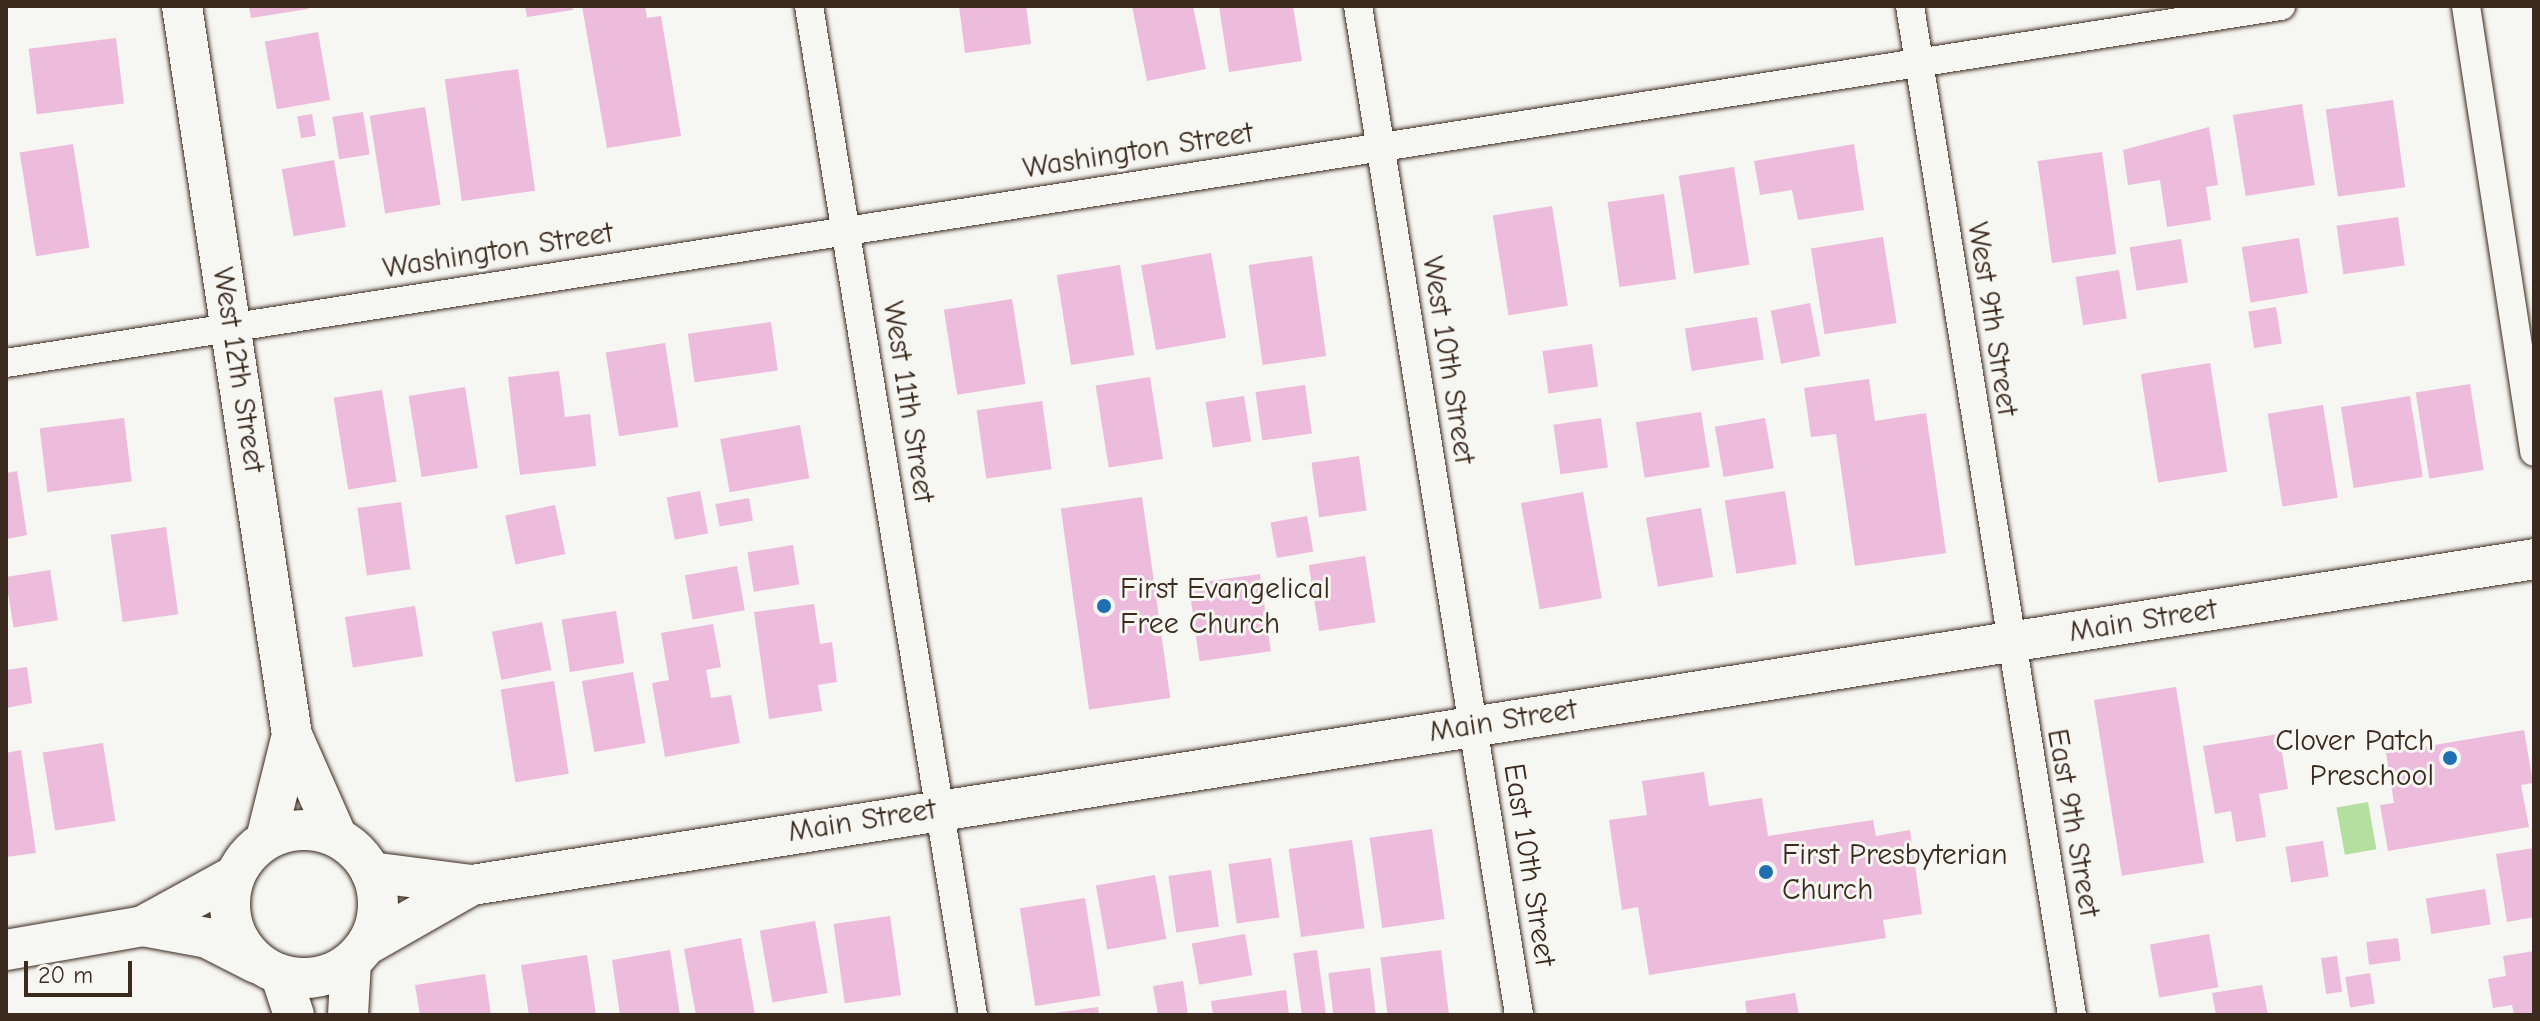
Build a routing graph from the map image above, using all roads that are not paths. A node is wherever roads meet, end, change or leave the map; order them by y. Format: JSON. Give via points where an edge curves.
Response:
{"nodes":[{"id":1,"x":182,"y":6,"type":"edge"},
{"id":2,"x":809,"y":6,"type":"edge"},
{"id":3,"x":1358,"y":6,"type":"edge"},
{"id":4,"x":1910,"y":6,"type":"edge"},
{"id":5,"x":2281,"y":6,"type":"edge"},
{"id":6,"x":2466,"y":6,"type":"edge"},
{"id":7,"x":1918,"y":63,"type":"junction"},
{"id":8,"x":1379,"y":148,"type":"junction"},
{"id":9,"x":845,"y":231,"type":"junction"},
{"id":10,"x":232,"y":328,"type":"junction"},
{"id":11,"x":6,"y":363,"type":"edge"},
{"id":12,"x":2534,"y":452,"type":"edge"},
{"id":13,"x":2534,"y":559,"type":"edge"},
{"id":14,"x":2007,"y":642,"type":"junction"},
{"id":15,"x":1472,"y":725,"type":"junction"},
{"id":16,"x":292,"y":735,"type":"junction"},
{"id":17,"x":941,"y":809,"type":"junction"},
{"id":18,"x":337,"y":837,"type":"junction"},
{"id":19,"x":266,"y":839,"type":"junction"},
{"id":20,"x":371,"y":872,"type":"junction"},
{"id":21,"x":234,"y":876,"type":"junction"},
{"id":22,"x":472,"y":885,"type":"junction"},
{"id":23,"x":143,"y":926,"type":"junction"},
{"id":24,"x":6,"y":950,"type":"edge"},
{"id":25,"x":359,"y":953,"type":"junction"},
{"id":26,"x":270,"y":970,"type":"junction"},
{"id":27,"x":294,"y":1015,"type":"edge"},
{"id":28,"x":348,"y":1015,"type":"edge"},
{"id":29,"x":973,"y":1015,"type":"edge"},
{"id":30,"x":1519,"y":1015,"type":"edge"},
{"id":31,"x":2072,"y":1015,"type":"edge"}],
"edges":[{"from":1,"to":10,"type":"main road","name":"West 12th Street"},
{"from":2,"to":9,"type":"street","name":"West 11th Street"},
{"from":3,"to":8,"type":"street","name":"West 10th Street"},
{"from":4,"to":7,"type":"street","name":"West 9th Street"},
{"from":5,"to":7,"type":"street","name":"Washington Street"},
{"from":6,"to":12,"type":"street"},
{"from":7,"to":8,"type":"street","name":"Washington Street"},
{"from":7,"to":14,"type":"street","name":"West 9th Street"},
{"from":8,"to":9,"type":"street","name":"Washington Street"},
{"from":8,"to":15,"type":"street","name":"West 10th Street"},
{"from":9,"to":10,"type":"street","name":"Washington Street"},
{"from":9,"to":17,"type":"street","name":"West 11th Street"},
{"from":10,"to":11,"type":"street","name":"Washington Street"},
{"from":10,"to":16,"type":"main road","name":"West 12th Street"},
{"from":13,"to":14,"type":"main road","name":"Main Street"},
{"from":14,"to":15,"type":"main road","name":"Main Street"},
{"from":14,"to":31,"type":"street","name":"East 9th Street"},
{"from":15,"to":17,"type":"main road","name":"Main Street"},
{"from":15,"to":30,"type":"street","name":"East 10th Street"},
{"from":16,"to":18,"type":"main road","name":"West 12th Street"},
{"from":16,"to":19,"type":"main road","name":"West 12th Street"},
{"from":17,"to":22,"type":"main road","name":"Main Street"},
{"from":17,"to":29,"type":"street","name":"West 11th Street"},
{"from":18,"to":19,"type":"main road","via":[[301,830]]},
{"from":18,"to":20,"type":"main road"},
{"from":19,"to":21,"type":"main road"},
{"from":20,"to":22,"type":"main road","name":"Main Street"},
{"from":20,"to":25,"type":"main road","via":[[377,921]]},
{"from":21,"to":23,"type":"main road"},
{"from":21,"to":26,"type":"main road","via":[[232,925]]},
{"from":22,"to":25,"type":"main road","name":"Main Street"},
{"from":23,"to":24,"type":"main road"},
{"from":23,"to":26,"type":"main road","via":[[207,938]]},
{"from":25,"to":26,"type":"main road","via":[[330,974]]},
{"from":25,"to":28,"type":"main road"},
{"from":26,"to":27,"type":"main road"}]}
